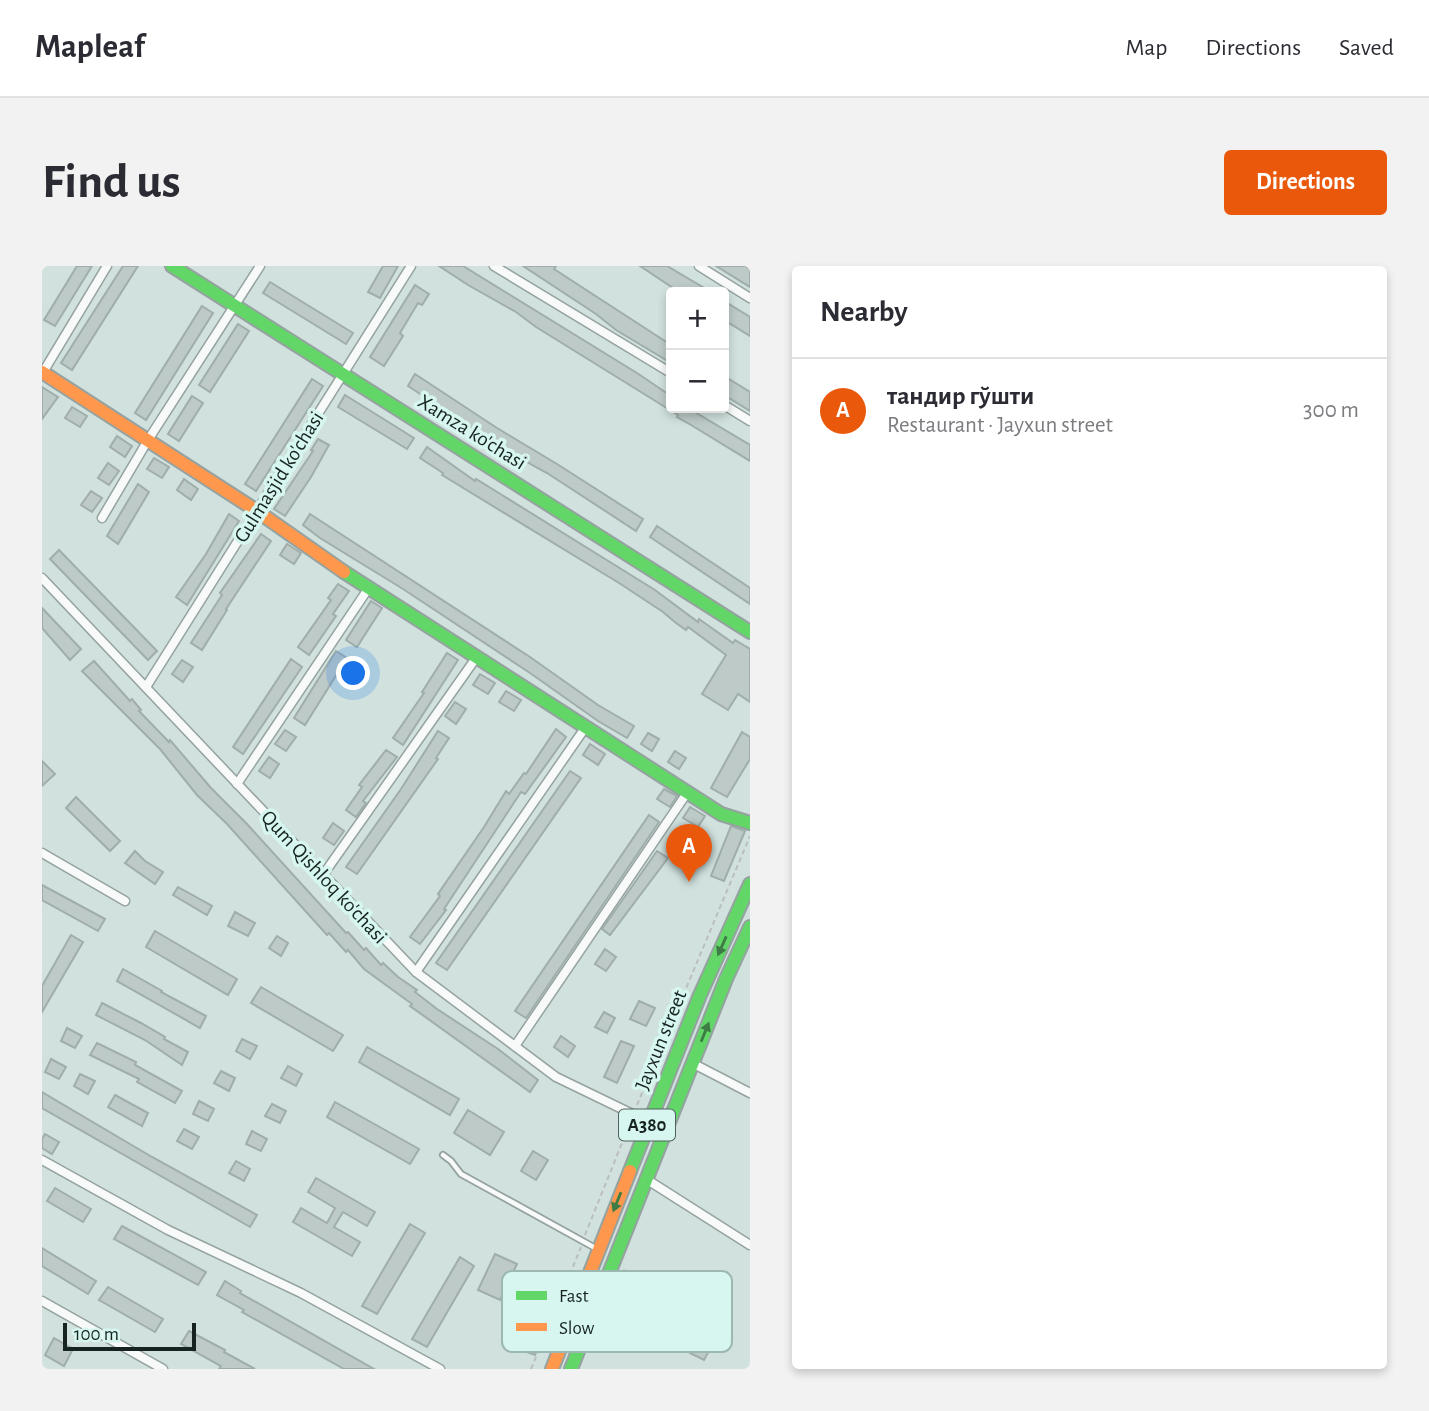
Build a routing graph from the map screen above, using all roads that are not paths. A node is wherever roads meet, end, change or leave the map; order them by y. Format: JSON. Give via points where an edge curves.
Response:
{"nodes":[{"id":1,"x":107,"y":266,"type":"edge"},
{"id":2,"x":172,"y":266,"type":"edge"},
{"id":3,"x":260,"y":266,"type":"edge"},
{"id":4,"x":411,"y":266,"type":"edge"},
{"id":5,"x":494,"y":266,"type":"edge"},
{"id":6,"x":699,"y":266,"type":"edge"},
{"id":7,"x":750,"y":298,"type":"edge"},
{"id":8,"x":234,"y":307,"type":"junction"},
{"id":9,"x":666,"y":370,"type":"edge"},
{"id":10,"x":42,"y":373,"type":"edge"},
{"id":11,"x":344,"y":373,"type":"junction"},
{"id":12,"x":729,"y":408,"type":"edge"},
{"id":13,"x":750,"y":421,"type":"edge"},
{"id":14,"x":148,"y":440,"type":"junction"},
{"id":15,"x":257,"y":511,"type":"junction"},
{"id":16,"x":102,"y":518,"type":"dead end"},
{"id":17,"x":42,"y":578,"type":"edge"},
{"id":18,"x":368,"y":589,"type":"junction"},
{"id":19,"x":750,"y":632,"type":"edge"},
{"id":20,"x":475,"y":658,"type":"junction"},
{"id":21,"x":146,"y":687,"type":"junction"},
{"id":22,"x":585,"y":728,"type":"junction"},
{"id":23,"x":237,"y":784,"type":"junction"},
{"id":24,"x":687,"y":793,"type":"junction"},
{"id":25,"x":750,"y":823,"type":"edge"},
{"id":26,"x":42,"y":853,"type":"edge"},
{"id":27,"x":323,"y":875,"type":"junction"},
{"id":28,"x":750,"y":884,"type":"edge"},
{"id":29,"x":125,"y":901,"type":"dead end"},
{"id":30,"x":750,"y":927,"type":"edge"},
{"id":31,"x":416,"y":972,"type":"junction"},
{"id":32,"x":515,"y":1046,"type":"junction"},
{"id":33,"x":692,"y":1063,"type":"junction"},
{"id":34,"x":750,"y":1093,"type":"edge"},
{"id":35,"x":649,"y":1122,"type":"junction"},
{"id":36,"x":443,"y":1155,"type":"dead end"},
{"id":37,"x":42,"y":1160,"type":"edge"},
{"id":38,"x":629,"y":1172,"type":"junction"},
{"id":39,"x":647,"y":1179,"type":"junction"},
{"id":40,"x":750,"y":1245,"type":"edge"},
{"id":41,"x":598,"y":1249,"type":"junction"},
{"id":42,"x":590,"y":1271,"type":"edge"},
{"id":43,"x":611,"y":1271,"type":"edge"},
{"id":44,"x":42,"y":1301,"type":"edge"},
{"id":45,"x":559,"y":1352,"type":"edge"},
{"id":46,"x":579,"y":1352,"type":"edge"},
{"id":47,"x":163,"y":1369,"type":"edge"},
{"id":48,"x":440,"y":1369,"type":"edge"},
{"id":49,"x":552,"y":1369,"type":"edge"},
{"id":50,"x":572,"y":1369,"type":"edge"}],
"edges":[{"from":1,"to":10,"type":"street"},
{"from":2,"to":8,"type":"main road","name":"Xamza ko'chasi"},
{"from":3,"to":8,"type":"street"},
{"from":4,"to":11,"type":"street","name":"Gulmasjid ko'chasi"},
{"from":5,"to":9,"type":"street"},
{"from":6,"to":7,"type":"street"},
{"from":8,"to":11,"type":"main road","name":"Xamza ko'chasi"},
{"from":8,"to":14,"type":"street"},
{"from":10,"to":14,"type":"main road"},
{"from":11,"to":15,"type":"street","name":"Gulmasjid ko'chasi"},
{"from":11,"to":19,"type":"main road","name":"Xamza ko'chasi"},
{"from":12,"to":13,"type":"street"},
{"from":14,"to":15,"type":"main road"},
{"from":14,"to":16,"type":"street"},
{"from":15,"to":18,"type":"main road"},
{"from":15,"to":21,"type":"street","name":"Gulmasjid ko'chasi"},
{"from":17,"to":21,"type":"street","name":"Qum Qishloq ko'chasi"},
{"from":18,"to":20,"type":"main road"},
{"from":18,"to":23,"type":"street"},
{"from":20,"to":22,"type":"main road"},
{"from":20,"to":27,"type":"street"},
{"from":21,"to":23,"type":"street","name":"Qum Qishloq ko'chasi"},
{"from":22,"to":24,"type":"main road"},
{"from":22,"to":31,"type":"street"},
{"from":23,"to":27,"type":"street","name":"Qum Qishloq ko'chasi"},
{"from":24,"to":25,"type":"main road","via":[[721,814]]},
{"from":24,"to":32,"type":"street"},
{"from":26,"to":29,"type":"street"},
{"from":27,"to":31,"type":"street","name":"Qum Qishloq ko'chasi"},
{"from":28,"to":35,"type":"main road","name":"Jayxun street","number":"A380","one_way":true},
{"from":33,"to":30,"type":"main road","name":"Jayxun street","number":"A380","one_way":true},
{"from":31,"to":32,"type":"street","name":"Qum Qishloq ko'chasi"},
{"from":32,"to":35,"type":"street","name":"Qum Qishloq ko'chasi","via":[[556,1077]]},
{"from":33,"to":34,"type":"street"},
{"from":33,"to":39,"type":"main road","name":"Jayxun street","number":"A380"},
{"from":35,"to":38,"type":"main road","name":"Jayxun street","number":"A380"},
{"from":36,"to":41,"type":"lane","via":[[461,1174]]},
{"from":37,"to":48,"type":"street"},
{"from":38,"to":39,"type":"street"},
{"from":38,"to":41,"type":"main road","name":"Jayxun street","number":"A380","one_way":true},
{"from":39,"to":40,"type":"street"},
{"from":39,"to":43,"type":"main road","name":"Jayxun street","number":"A380"},
{"from":41,"to":42,"type":"main road","name":"Jayxun street","number":"A380"},
{"from":44,"to":47,"type":"street"},
{"from":45,"to":49,"type":"main road","name":"Jayxun street","number":"A380"},
{"from":46,"to":50,"type":"main road","name":"Jayxun street","number":"A380"}]}
